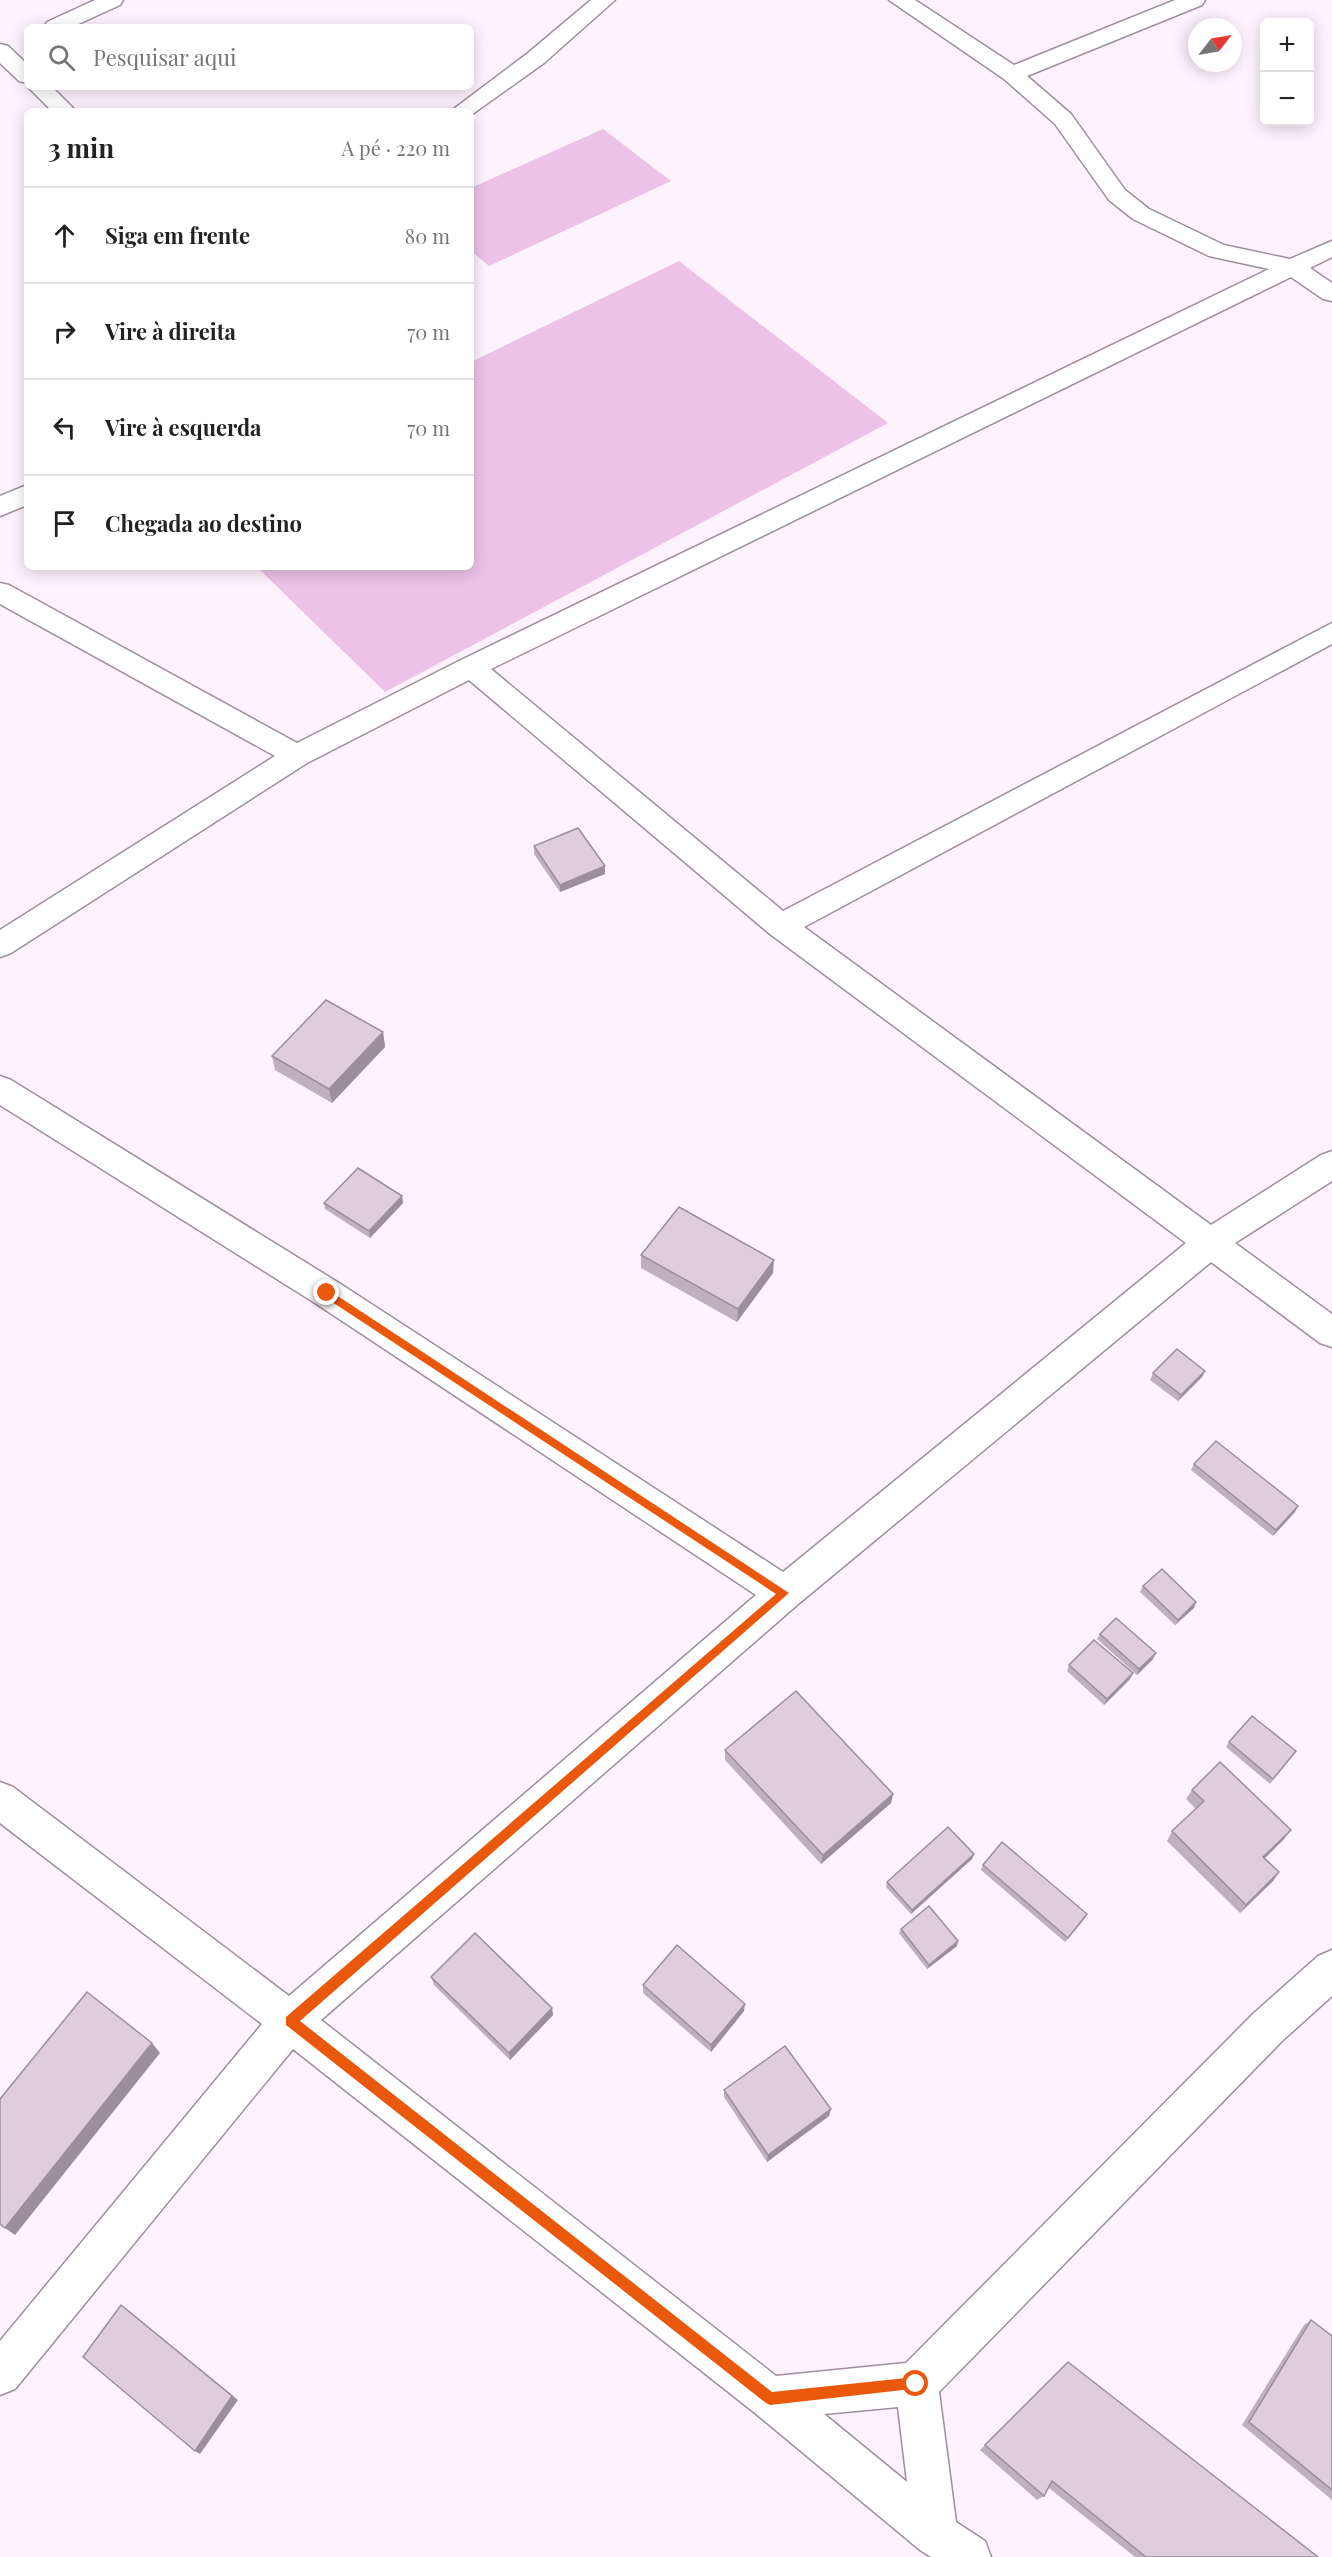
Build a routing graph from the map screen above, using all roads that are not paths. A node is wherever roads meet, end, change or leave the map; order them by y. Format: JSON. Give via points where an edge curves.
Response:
{"nodes":[{"id":1,"x":112,"y":0,"type":"edge"},
{"id":2,"x":604,"y":0,"type":"edge"},
{"id":3,"x":900,"y":0,"type":"edge"},
{"id":4,"x":1194,"y":0,"type":"edge"},
{"id":5,"x":61,"y":24,"type":"edge"},
{"id":6,"x":5,"y":50,"type":"edge"},
{"id":7,"x":24,"y":72,"type":"edge"},
{"id":8,"x":1012,"y":74,"type":"junction"},
{"id":9,"x":42,"y":90,"type":"edge"},
{"id":10,"x":62,"y":108,"type":"edge"},
{"id":11,"x":466,"y":108,"type":"edge"},
{"id":12,"x":1332,"y":248,"type":"edge"},
{"id":13,"x":1292,"y":267,"type":"junction"},
{"id":14,"x":1332,"y":294,"type":"edge"},
{"id":15,"x":24,"y":495,"type":"edge"},
{"id":16,"x":0,"y":507,"type":"edge"},
{"id":17,"x":0,"y":592,"type":"edge"},
{"id":18,"x":1332,"y":632,"type":"edge"},
{"id":19,"x":471,"y":667,"type":"junction"},
{"id":20,"x":297,"y":756,"type":"junction"},
{"id":21,"x":782,"y":926,"type":"junction"},
{"id":22,"x":0,"y":945,"type":"edge"},
{"id":23,"x":0,"y":1089,"type":"edge"},
{"id":24,"x":1332,"y":1164,"type":"edge"},
{"id":25,"x":1211,"y":1242,"type":"junction"},
{"id":26,"x":1332,"y":1333,"type":"edge"},
{"id":27,"x":784,"y":1593,"type":"junction"},
{"id":28,"x":0,"y":1800,"type":"edge"},
{"id":29,"x":1332,"y":1970,"type":"edge"},
{"id":30,"x":290,"y":2021,"type":"junction"},
{"id":31,"x":0,"y":2374,"type":"edge"},
{"id":32,"x":916,"y":2384,"type":"junction"},
{"id":33,"x":770,"y":2398,"type":"junction"},
{"id":34,"x":952,"y":2546,"type":"edge"}],
"edges":[{"from":1,"to":5,"type":"street"},
{"from":2,"to":11,"type":"street","via":[[536,58]]},
{"from":3,"to":8,"type":"street"},
{"from":4,"to":8,"type":"street"},
{"from":6,"to":7,"type":"street"},
{"from":8,"to":13,"type":"street","via":[[1063,118],[1117,195],[1141,214],[1217,251]]},
{"from":9,"to":10,"type":"street"},
{"from":12,"to":13,"type":"street"},
{"from":13,"to":14,"type":"street"},
{"from":13,"to":19,"type":"street"},
{"from":15,"to":16,"type":"street"},
{"from":17,"to":20,"type":"street"},
{"from":18,"to":21,"type":"street"},
{"from":19,"to":20,"type":"street"},
{"from":19,"to":21,"type":"street"},
{"from":20,"to":22,"type":"street"},
{"from":21,"to":25,"type":"street"},
{"from":23,"to":27,"type":"street","via":[[327,1293]]},
{"from":24,"to":25,"type":"street"},
{"from":25,"to":26,"type":"street"},
{"from":25,"to":27,"type":"street"},
{"from":27,"to":30,"type":"street"},
{"from":28,"to":30,"type":"street"},
{"from":29,"to":32,"type":"street","via":[[1268,2028]]},
{"from":30,"to":31,"type":"street"},
{"from":30,"to":33,"type":"street"},
{"from":32,"to":33,"type":"street"},
{"from":32,"to":34,"type":"street"},
{"from":33,"to":34,"type":"street"}]}
